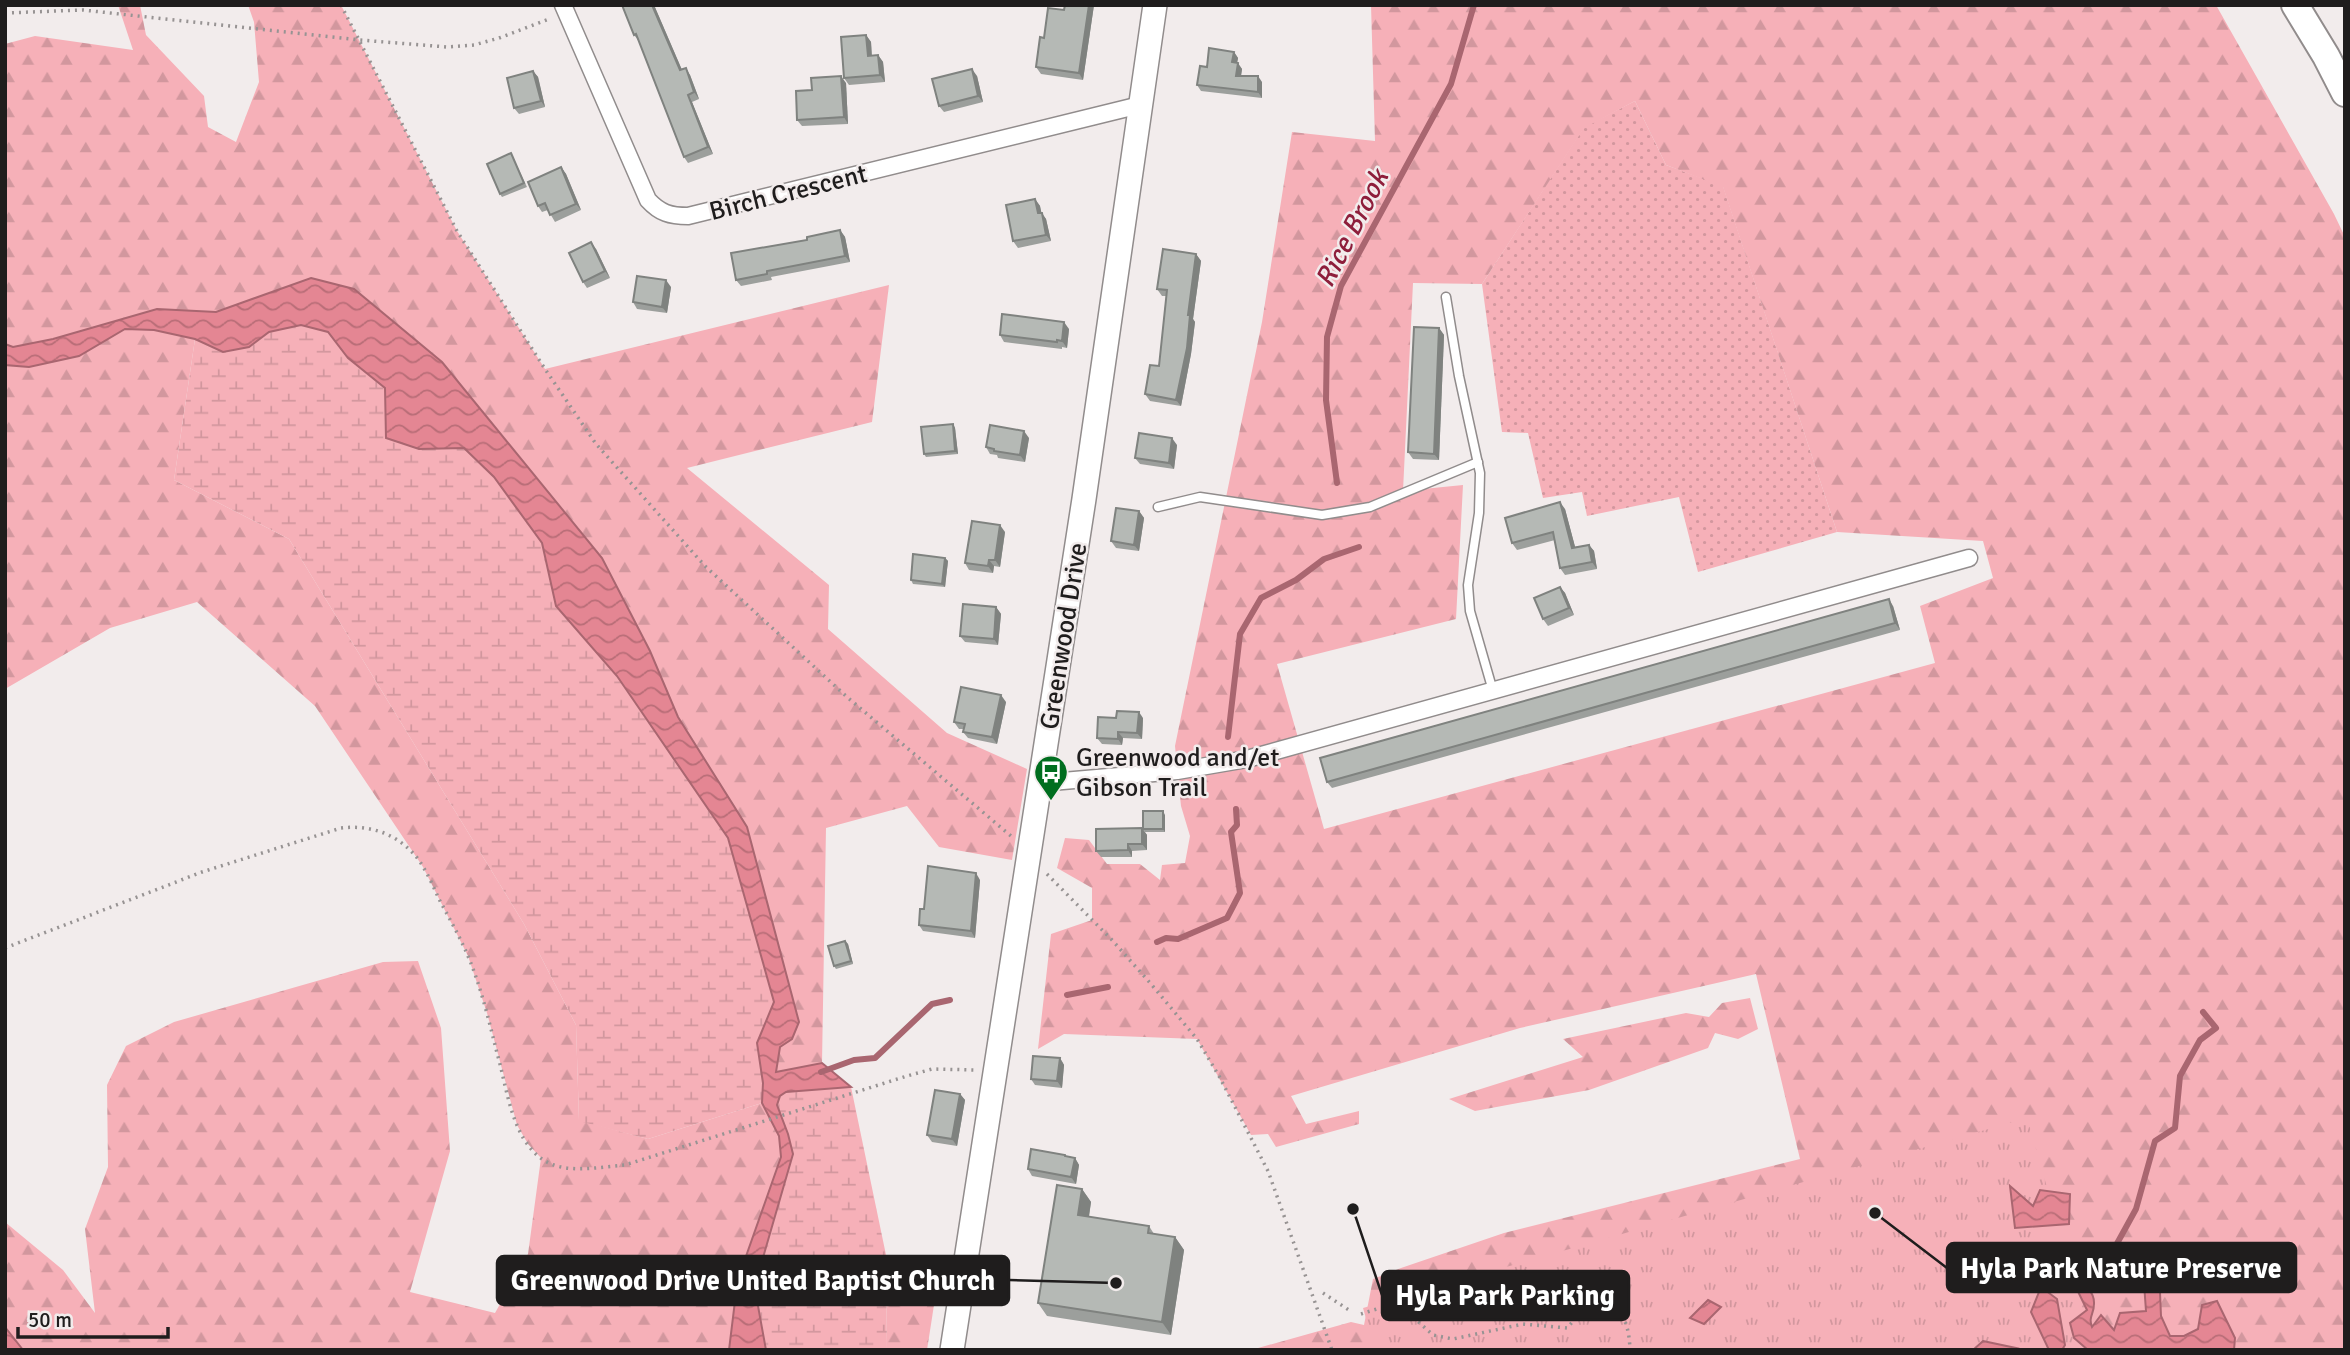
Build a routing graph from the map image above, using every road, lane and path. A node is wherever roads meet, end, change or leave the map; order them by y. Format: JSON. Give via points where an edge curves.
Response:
{"nodes":[{"id":1,"x":341,"y":5,"type":"edge"},
{"id":2,"x":1155,"y":5,"type":"edge"},
{"id":3,"x":2295,"y":5,"type":"edge"},
{"id":4,"x":564,"y":9,"type":"edge"},
{"id":5,"x":5,"y":13,"type":"edge"},
{"id":6,"x":360,"y":40,"type":"junction"},
{"id":7,"x":2345,"y":93,"type":"edge"},
{"id":8,"x":1139,"y":105,"type":"junction"},
{"id":9,"x":1446,"y":297,"type":"dead end"},
{"id":10,"x":1478,"y":462,"type":"junction"},
{"id":11,"x":1158,"y":507,"type":"dead end"},
{"id":12,"x":1969,"y":558,"type":"dead end"},
{"id":13,"x":1493,"y":691,"type":"junction"},
{"id":14,"x":1040,"y":783,"type":"junction"},
{"id":15,"x":1015,"y":839,"type":"dead end"},
{"id":16,"x":1046,"y":873,"type":"dead end"},
{"id":17,"x":5,"y":948,"type":"edge"},
{"id":18,"x":995,"y":1071,"type":"junction"},
{"id":19,"x":1323,"y":1293,"type":"dead end"},
{"id":20,"x":1352,"y":1312,"type":"dead end"},
{"id":21,"x":1361,"y":1314,"type":"dead end"},
{"id":22,"x":953,"y":1350,"type":"edge"},
{"id":23,"x":1332,"y":1350,"type":"edge"},
{"id":24,"x":1630,"y":1350,"type":"edge"}],
"edges":[{"from":1,"to":6,"type":"path"},
{"from":2,"to":8,"type":"main road","name":"Greenwood Drive"},
{"from":3,"to":7,"type":"highway"},
{"from":4,"to":6,"type":"path","via":[[474,45]]},
{"from":4,"to":8,"type":"street","name":"Birch Crescent","via":[[648,201],[673,216]]},
{"from":5,"to":6,"type":"path","via":[[83,10]]},
{"from":6,"to":15,"type":"path","via":[[457,231],[596,444],[705,566],[847,697]]},
{"from":8,"to":14,"type":"main road","name":"Greenwood Drive"},
{"from":9,"to":10,"type":"lane"},
{"from":10,"to":11,"type":"lane","via":[[1370,507],[1322,515],[1200,497]]},
{"from":10,"to":13,"type":"lane","via":[[1479,513],[1468,585],[1470,611]]},
{"from":12,"to":13,"type":"street"},
{"from":13,"to":14,"type":"street","via":[[1247,759],[1177,771]]},
{"from":14,"to":18,"type":"main road","name":"Greenwood Drive"},
{"from":16,"to":23,"type":"path","via":[[1112,940],[1197,1039],[1268,1171]]},
{"from":17,"to":18,"type":"path","via":[[202,872],[360,826],[398,840],[424,867],[468,956],[517,1125],[541,1158],[556,1167],[625,1165],[932,1069]]},
{"from":18,"to":22,"type":"main road","name":"Greenwood Drive"},
{"from":19,"to":20,"type":"path"},
{"from":21,"to":24,"type":"path","via":[[1380,1308],[1404,1309],[1433,1335],[1453,1339],[1523,1324],[1567,1328],[1581,1312],[1588,1290],[1593,1289],[1607,1297],[1628,1323]]}]}
